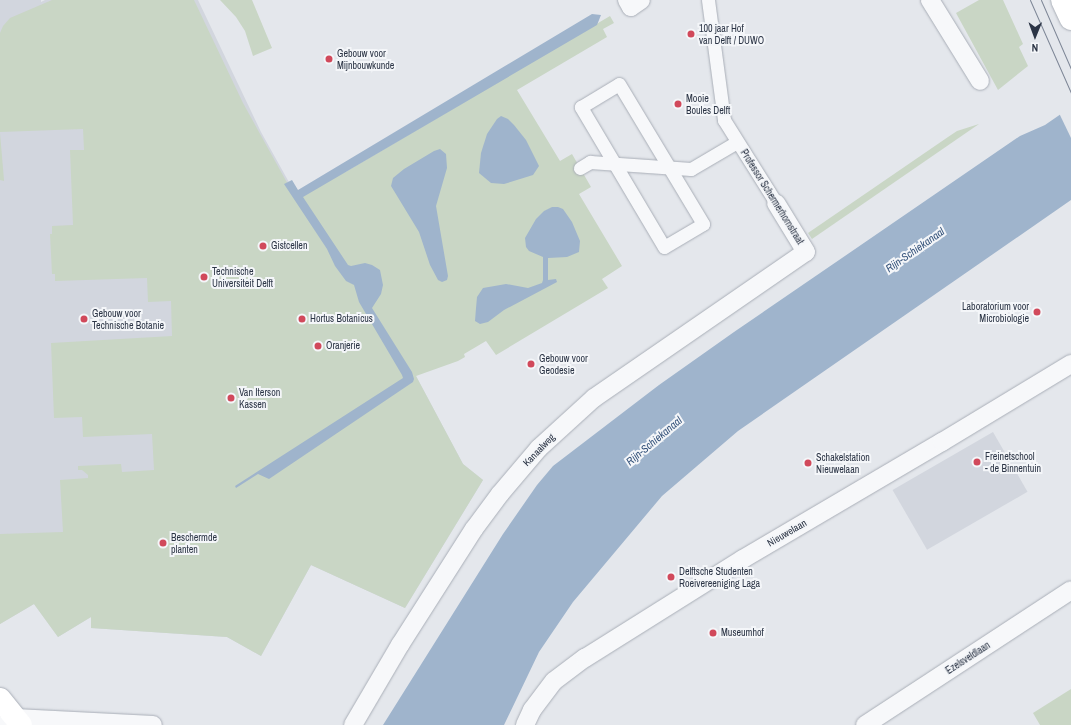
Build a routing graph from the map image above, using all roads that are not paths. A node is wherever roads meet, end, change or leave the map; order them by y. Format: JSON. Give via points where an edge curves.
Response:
{"nodes":[{"id":1,"x":627,"y":0,"type":"edge"},
{"id":2,"x":641,"y":0,"type":"edge"},
{"id":3,"x":708,"y":0,"type":"edge"},
{"id":4,"x":930,"y":0,"type":"edge"},
{"id":5,"x":1062,"y":0,"type":"edge"},
{"id":6,"x":1071,"y":19,"type":"edge"},
{"id":7,"x":980,"y":81,"type":"dead end"},
{"id":8,"x":737,"y":142,"type":"junction"},
{"id":9,"x":615,"y":164,"type":"junction"},
{"id":10,"x":668,"y":167,"type":"junction"},
{"id":11,"x":580,"y":168,"type":"dead end"},
{"id":12,"x":776,"y":203,"type":"joint"},
{"id":13,"x":806,"y":252,"type":"joint"},
{"id":14,"x":1071,"y":364,"type":"edge"},
{"id":15,"x":1071,"y":590,"type":"edge"},
{"id":16,"x":0,"y":699,"type":"edge"},
{"id":17,"x":13,"y":722,"type":"edge"},
{"id":18,"x":153,"y":725,"type":"edge"},
{"id":19,"x":353,"y":725,"type":"edge"},
{"id":20,"x":525,"y":725,"type":"edge"},
{"id":21,"x":865,"y":725,"type":"edge"}],
"edges":[{"from":1,"to":2,"type":"street","via":[[631,7]]},
{"from":3,"to":8,"type":"street","name":"Professor Schermerhornstraat","via":[[724,120]]},
{"from":4,"to":7,"type":"street"},
{"from":5,"to":6,"type":"main road"},
{"from":8,"to":10,"type":"street","name":"Professor Schermerhornstraat","via":[[691,169]]},
{"from":8,"to":12,"type":"street","name":"Professor Schermerhornstraat"},
{"from":9,"to":10,"type":"street","name":"Professor Schermerhornstraat"},
{"from":9,"to":10,"type":"street","via":[[664,247],[702,224]]},
{"from":9,"to":10,"type":"street","via":[[581,107],[619,84]]},
{"from":9,"to":11,"type":"street","name":"Professor Schermerhornstraat","via":[[590,162]]},
{"from":12,"to":13,"type":"street","name":"Professor Schermerhornstraat"},
{"from":13,"to":19,"type":"street","name":"Kanaalweg","via":[[594,398],[539,448],[474,529],[400,645]]},
{"from":14,"to":20,"type":"street","name":"Nieuwelaan","via":[[743,559],[585,658],[554,681],[532,710]]},
{"from":15,"to":21,"type":"street","name":"Ezelsveldlaan"},
{"from":16,"to":17,"type":"main road"},
{"from":17,"to":18,"type":"street"}]}
